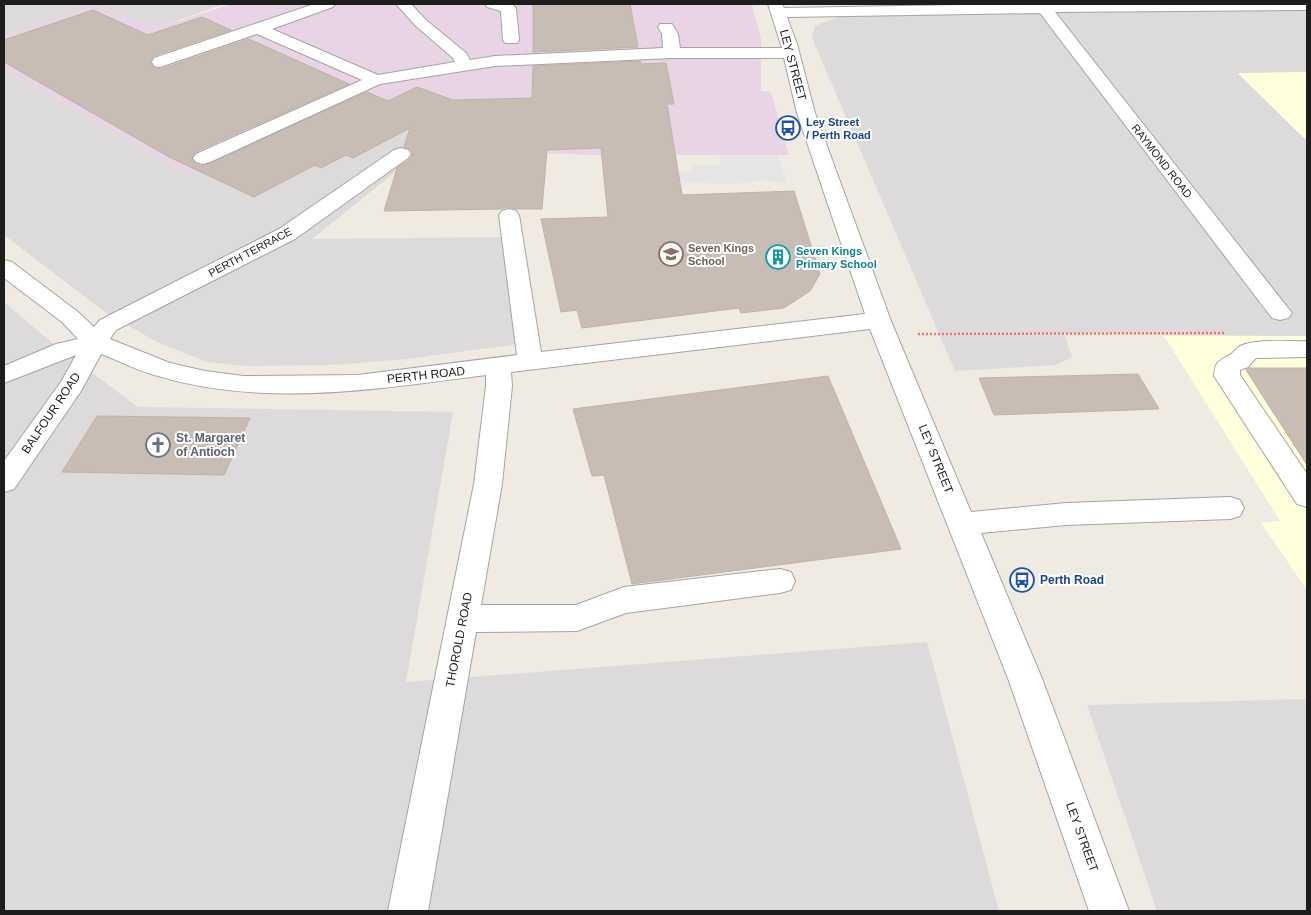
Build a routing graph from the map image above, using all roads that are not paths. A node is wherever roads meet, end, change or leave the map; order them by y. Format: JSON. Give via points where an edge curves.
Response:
{"nodes":[{"id":1,"x":328,"y":4,"type":"edge"},
{"id":2,"x":403,"y":4,"type":"edge"},
{"id":3,"x":492,"y":4,"type":"edge"},
{"id":4,"x":1307,"y":5,"type":"edge"},
{"id":5,"x":1044,"y":8,"type":"junction"},
{"id":6,"x":777,"y":9,"type":"edge"},
{"id":7,"x":666,"y":27,"type":"dead end"},
{"id":8,"x":257,"y":28,"type":"junction"},
{"id":9,"x":511,"y":40,"type":"dead end"},
{"id":10,"x":672,"y":53,"type":"junction"},
{"id":11,"x":791,"y":53,"type":"junction"},
{"id":12,"x":160,"y":62,"type":"dead end"},
{"id":13,"x":466,"y":66,"type":"junction"},
{"id":14,"x":376,"y":80,"type":"junction"},
{"id":15,"x":401,"y":154,"type":"dead end"},
{"id":16,"x":203,"y":158,"type":"dead end"},
{"id":17,"x":509,"y":216,"type":"dead end"},
{"id":18,"x":4,"y":267,"type":"edge"},
{"id":19,"x":1280,"y":313,"type":"dead end"},
{"id":20,"x":882,"y":328,"type":"junction"},
{"id":21,"x":96,"y":342,"type":"junction"},
{"id":22,"x":1307,"y":349,"type":"edge"},
{"id":23,"x":530,"y":363,"type":"junction"},
{"id":24,"x":498,"y":367,"type":"junction"},
{"id":25,"x":4,"y":375,"type":"edge"},
{"id":26,"x":4,"y":482,"type":"edge"},
{"id":27,"x":1307,"y":496,"type":"edge"},
{"id":28,"x":1230,"y":508,"type":"dead end"},
{"id":29,"x":962,"y":524,"type":"junction"},
{"id":30,"x":780,"y":581,"type":"dead end"},
{"id":31,"x":462,"y":619,"type":"junction"},
{"id":32,"x":408,"y":911,"type":"edge"},
{"id":33,"x":1109,"y":911,"type":"edge"}],
"edges":[{"from":1,"to":8,"type":"street"},
{"from":2,"to":13,"type":"street","via":[[460,56]]},
{"from":3,"to":9,"type":"street","via":[[508,8]]},
{"from":4,"to":5,"type":"street"},
{"from":5,"to":6,"type":"street"},
{"from":5,"to":19,"type":"street","name":"RAYMOND ROAD"},
{"from":6,"to":11,"type":"street","name":"LEY STREET"},
{"from":7,"to":10,"type":"street"},
{"from":8,"to":12,"type":"street"},
{"from":8,"to":14,"type":"street"},
{"from":10,"to":11,"type":"street"},
{"from":10,"to":13,"type":"street","via":[[495,61]]},
{"from":11,"to":20,"type":"street","name":"LEY STREET","via":[[806,113]]},
{"from":13,"to":14,"type":"street"},
{"from":14,"to":16,"type":"street"},
{"from":15,"to":21,"type":"street","name":"PERTH TERRACE","via":[[286,234],[108,325]]},
{"from":17,"to":23,"type":"street"},
{"from":18,"to":21,"type":"street","name":"PERTH ROAD","via":[[70,317]]},
{"from":20,"to":23,"type":"street","name":"PERTH ROAD","via":[[855,322]]},
{"from":20,"to":29,"type":"street","name":"LEY STREET"},
{"from":21,"to":24,"type":"street","name":"PERTH ROAD","via":[[164,370],[243,384],[358,383]]},
{"from":21,"to":25,"type":"street","via":[[65,350]]},
{"from":21,"to":26,"type":"street","name":"BALFOUR ROAD","via":[[72,385]]},
{"from":22,"to":27,"type":"street","via":[[1248,352],[1227,366],[1227,376]]},
{"from":23,"to":24,"type":"street","name":"PERTH ROAD"},
{"from":24,"to":31,"type":"street","name":"THOROLD ROAD","via":[[500,386],[488,484]]},
{"from":28,"to":29,"type":"street","via":[[1066,514]]},
{"from":29,"to":33,"type":"street","name":"LEY STREET","via":[[1026,681]]},
{"from":30,"to":31,"type":"street","via":[[624,600],[577,618]]},
{"from":31,"to":32,"type":"street","name":"THOROLD ROAD"}]}
